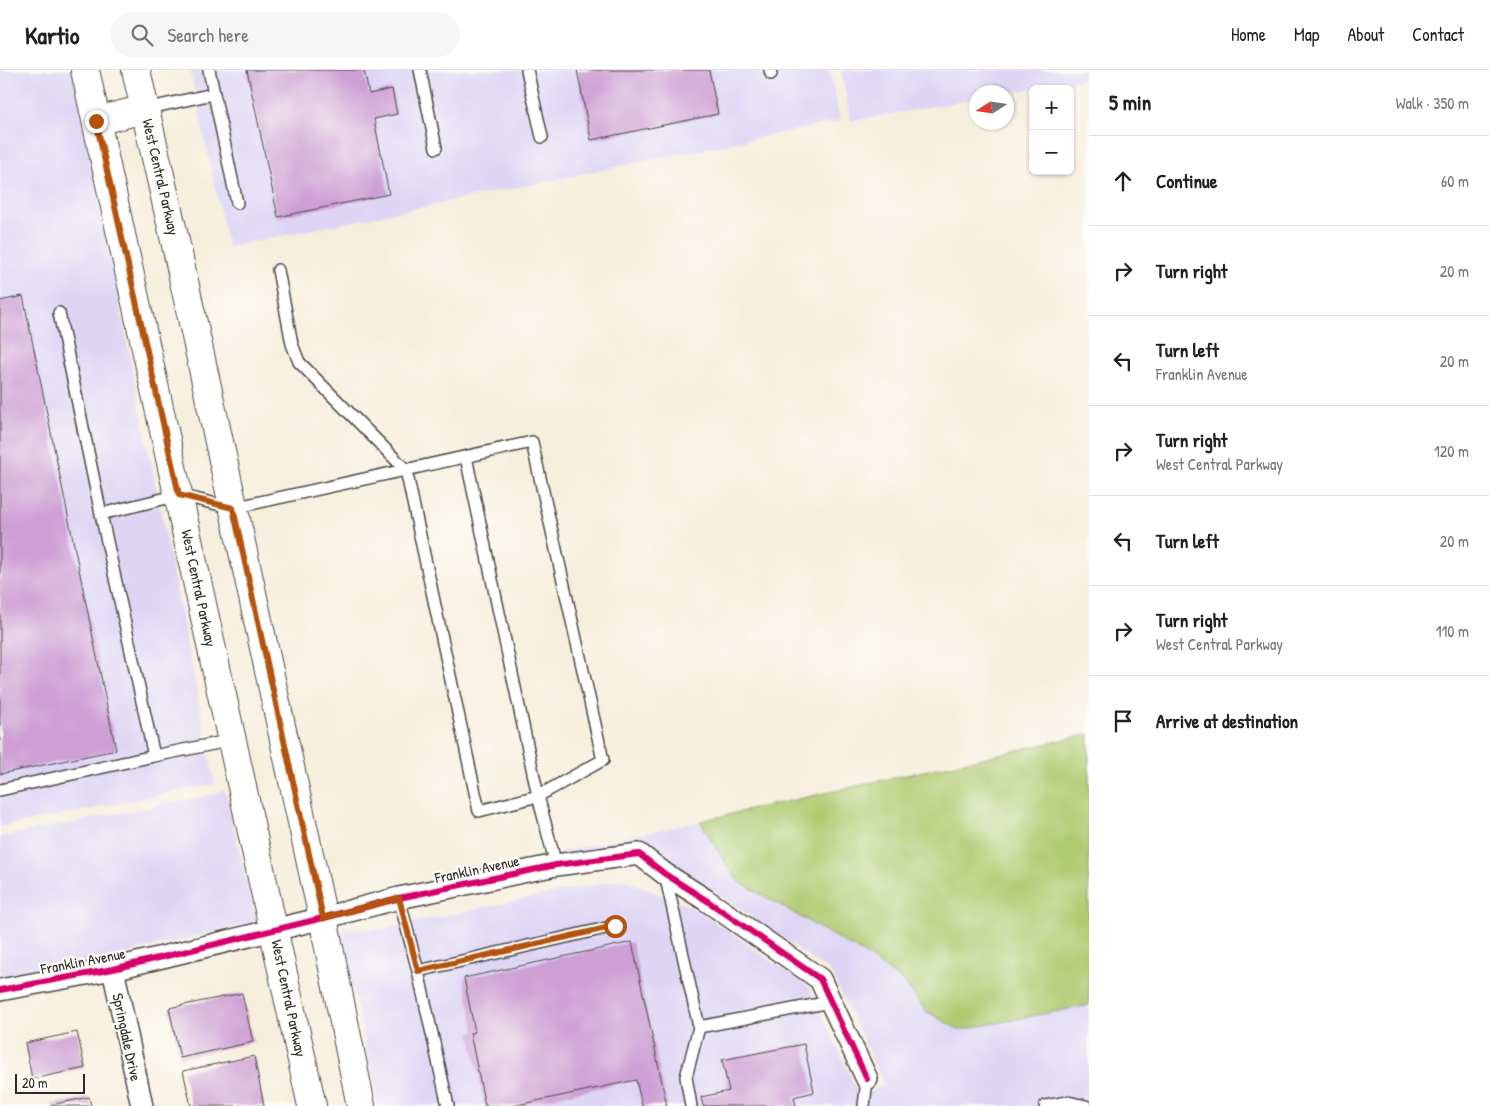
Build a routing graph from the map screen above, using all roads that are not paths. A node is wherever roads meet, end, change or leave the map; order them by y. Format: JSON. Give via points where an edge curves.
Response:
{"nodes":[{"id":1,"x":85,"y":70,"type":"edge"},
{"id":2,"x":136,"y":70,"type":"edge"},
{"id":3,"x":208,"y":70,"type":"edge"},
{"id":4,"x":420,"y":70,"type":"edge"},
{"id":5,"x":528,"y":70,"type":"edge"},
{"id":6,"x":213,"y":94,"type":"junction"},
{"id":7,"x":145,"y":110,"type":"junction"},
{"id":8,"x":96,"y":121,"type":"junction"},
{"id":9,"x":542,"y":137,"type":"dead end"},
{"id":10,"x":436,"y":148,"type":"dead end"},
{"id":11,"x":237,"y":203,"type":"dead end"},
{"id":12,"x":278,"y":270,"type":"dead end"},
{"id":13,"x":58,"y":313,"type":"dead end"},
{"id":14,"x":466,"y":456,"type":"junction"},
{"id":15,"x":406,"y":470,"type":"junction"},
{"id":16,"x":179,"y":495,"type":"junction"},
{"id":17,"x":233,"y":508,"type":"junction"},
{"id":18,"x":101,"y":514,"type":"junction"},
{"id":19,"x":233,"y":740,"type":"junction"},
{"id":20,"x":154,"y":756,"type":"junction"},
{"id":21,"x":0,"y":790,"type":"edge"},
{"id":22,"x":538,"y":796,"type":"junction"},
{"id":23,"x":556,"y":865,"type":"junction"},
{"id":24,"x":665,"y":874,"type":"junction"},
{"id":25,"x":399,"y":898,"type":"junction"},
{"id":26,"x":323,"y":918,"type":"junction"},
{"id":27,"x":615,"y":926,"type":"dead end"},
{"id":28,"x":274,"y":930,"type":"junction"},
{"id":29,"x":113,"y":969,"type":"junction"},
{"id":30,"x":418,"y":971,"type":"junction"},
{"id":31,"x":0,"y":990,"type":"edge"},
{"id":32,"x":830,"y":1002,"type":"junction"},
{"id":33,"x":699,"y":1027,"type":"junction"},
{"id":34,"x":867,"y":1079,"type":"joint"},
{"id":35,"x":142,"y":1106,"type":"edge"},
{"id":36,"x":312,"y":1106,"type":"edge"},
{"id":37,"x":362,"y":1106,"type":"edge"},
{"id":38,"x":448,"y":1106,"type":"edge"},
{"id":39,"x":691,"y":1106,"type":"edge"},
{"id":40,"x":864,"y":1106,"type":"edge"},
{"id":41,"x":1045,"y":1106,"type":"edge"},
{"id":42,"x":1086,"y":1106,"type":"edge"}],
"edges":[{"from":1,"to":8,"type":"main road","name":"West Central Parkway"},
{"from":2,"to":7,"type":"main road","name":"West Central Parkway"},
{"from":3,"to":6,"type":"lane"},
{"from":4,"to":10,"type":"lane"},
{"from":5,"to":9,"type":"lane"},
{"from":6,"to":7,"type":"lane"},
{"from":6,"to":11,"type":"lane"},
{"from":7,"to":8,"type":"main road"},
{"from":7,"to":17,"type":"main road","name":"West Central Parkway"},
{"from":8,"to":16,"type":"main road","name":"West Central Parkway"},
{"from":12,"to":15,"type":"lane","via":[[292,344],[299,362]]},
{"from":13,"to":18,"type":"lane"},
{"from":14,"to":15,"type":"lane"},
{"from":14,"to":22,"type":"lane"},
{"from":14,"to":22,"type":"lane","via":[[532,442],[603,760]]},
{"from":15,"to":17,"type":"lane"},
{"from":15,"to":22,"type":"lane","via":[[479,811]]},
{"from":16,"to":17,"type":"lane"},
{"from":16,"to":18,"type":"lane"},
{"from":16,"to":19,"type":"main road","name":"West Central Parkway"},
{"from":17,"to":26,"type":"main road","name":"West Central Parkway"},
{"from":18,"to":20,"type":"lane"},
{"from":19,"to":20,"type":"lane"},
{"from":19,"to":28,"type":"main road","name":"West Central Parkway"},
{"from":20,"to":21,"type":"lane"},
{"from":22,"to":23,"type":"lane"},
{"from":23,"to":24,"type":"street","name":"Franklin Avenue","via":[[639,854]]},
{"from":23,"to":25,"type":"street","name":"Franklin Avenue"},
{"from":24,"to":32,"type":"street","name":"Franklin Avenue","via":[[820,979]]},
{"from":24,"to":33,"type":"lane"},
{"from":25,"to":26,"type":"street","name":"Franklin Avenue"},
{"from":25,"to":30,"type":"lane"},
{"from":26,"to":28,"type":"street","name":"Franklin Avenue"},
{"from":26,"to":37,"type":"main road","name":"West Central Parkway"},
{"from":27,"to":30,"type":"lane"},
{"from":28,"to":29,"type":"street","name":"Franklin Avenue"},
{"from":28,"to":36,"type":"main road","name":"West Central Parkway"},
{"from":29,"to":31,"type":"street","name":"Franklin Avenue"},
{"from":29,"to":35,"type":"street","name":"Springdale Drive"},
{"from":30,"to":38,"type":"lane"},
{"from":32,"to":33,"type":"lane"},
{"from":32,"to":34,"type":"street","name":"Franklin Avenue"},
{"from":33,"to":39,"type":"lane","via":[[686,1077]]},
{"from":34,"to":40,"type":"lane"},
{"from":41,"to":42,"type":"lane","via":[[1068,1102]]}]}
